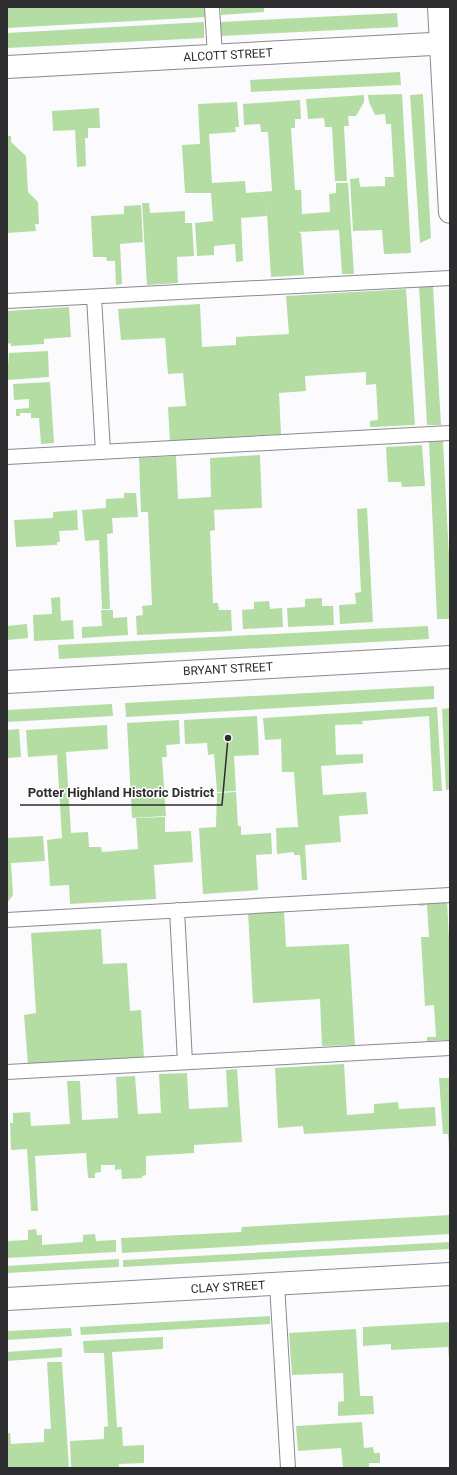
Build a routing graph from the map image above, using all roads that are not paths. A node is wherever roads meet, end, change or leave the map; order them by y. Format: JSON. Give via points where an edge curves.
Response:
{"nodes":[{"id":1,"x":212,"y":7,"type":"edge"},
{"id":2,"x":439,"y":7,"type":"edge"},
{"id":3,"x":445,"y":43,"type":"edge"},
{"id":4,"x":215,"y":56,"type":"junction"},
{"id":5,"x":7,"y":67,"type":"edge"},
{"id":6,"x":450,"y":212,"type":"edge"},
{"id":7,"x":450,"y":278,"type":"edge"},
{"id":8,"x":94,"y":297,"type":"junction"},
{"id":9,"x":7,"y":301,"type":"edge"},
{"id":10,"x":450,"y":433,"type":"edge"},
{"id":11,"x":103,"y":452,"type":"junction"},
{"id":12,"x":7,"y":457,"type":"edge"},
{"id":13,"x":450,"y":657,"type":"edge"},
{"id":14,"x":7,"y":682,"type":"edge"},
{"id":15,"x":450,"y":895,"type":"edge"},
{"id":16,"x":177,"y":910,"type":"junction"},
{"id":17,"x":7,"y":920,"type":"edge"},
{"id":18,"x":450,"y":1048,"type":"edge"},
{"id":19,"x":185,"y":1062,"type":"junction"},
{"id":20,"x":7,"y":1072,"type":"edge"},
{"id":21,"x":450,"y":1274,"type":"edge"},
{"id":22,"x":277,"y":1284,"type":"junction"},
{"id":23,"x":7,"y":1299,"type":"edge"},
{"id":24,"x":288,"y":1468,"type":"edge"}],
"edges":[{"from":1,"to":4,"type":"lane"},
{"from":2,"to":3,"type":"street"},
{"from":3,"to":4,"type":"street","name":"ALCOTT STREET"},
{"from":3,"to":6,"type":"street"},
{"from":4,"to":5,"type":"street","name":"ALCOTT STREET"},
{"from":7,"to":8,"type":"lane"},
{"from":8,"to":9,"type":"lane"},
{"from":8,"to":11,"type":"lane"},
{"from":10,"to":11,"type":"lane"},
{"from":11,"to":12,"type":"lane"},
{"from":13,"to":14,"type":"street","name":"BRYANT STREET"},
{"from":15,"to":16,"type":"lane"},
{"from":16,"to":17,"type":"lane"},
{"from":16,"to":19,"type":"lane"},
{"from":18,"to":19,"type":"lane"},
{"from":19,"to":20,"type":"lane"},
{"from":21,"to":22,"type":"street","name":"CLAY STREET"},
{"from":22,"to":23,"type":"street","name":"CLAY STREET"},
{"from":22,"to":24,"type":"lane"}]}
